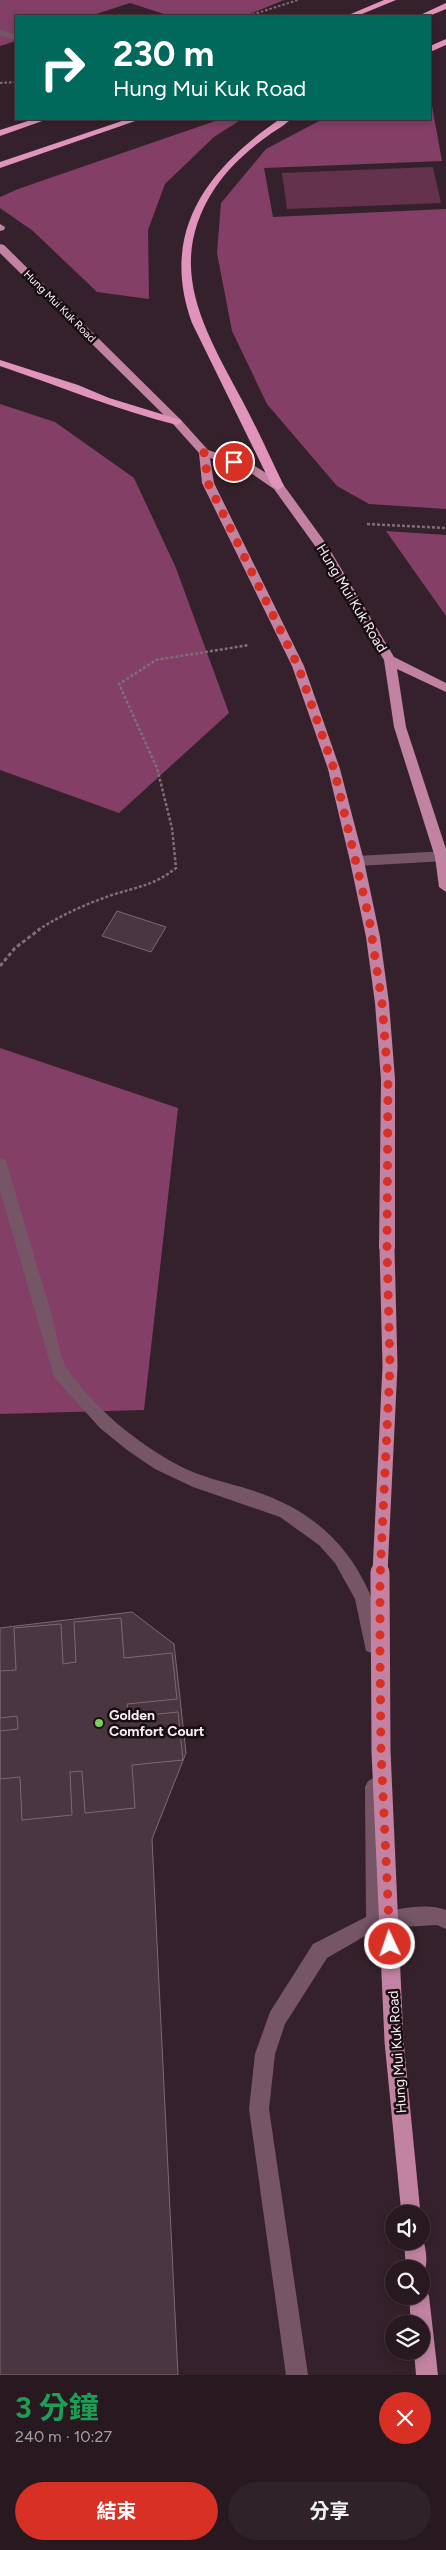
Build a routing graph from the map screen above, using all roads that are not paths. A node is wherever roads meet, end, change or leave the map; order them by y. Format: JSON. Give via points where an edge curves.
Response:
{"nodes":[{"id":1,"x":392,"y":0,"type":"edge"},
{"id":2,"x":446,"y":6,"type":"edge"},
{"id":3,"x":353,"y":15,"type":"edge"},
{"id":4,"x":424,"y":15,"type":"edge"},
{"id":5,"x":0,"y":32,"type":"edge"},
{"id":6,"x":15,"y":38,"type":"edge"},
{"id":7,"x":446,"y":42,"type":"edge"},
{"id":8,"x":431,"y":49,"type":"edge"},
{"id":9,"x":40,"y":120,"type":"edge"},
{"id":10,"x":133,"y":120,"type":"edge"},
{"id":11,"x":284,"y":120,"type":"edge"},
{"id":12,"x":0,"y":133,"type":"edge"},
{"id":13,"x":0,"y":165,"type":"edge"},
{"id":14,"x":0,"y":247,"type":"edge"},
{"id":15,"x":0,"y":363,"type":"edge"},
{"id":16,"x":177,"y":422,"type":"junction"},
{"id":17,"x":204,"y":452,"type":"junction"},
{"id":18,"x":278,"y":486,"type":"junction"},
{"id":19,"x":390,"y":660,"type":"junction"},
{"id":20,"x":446,"y":688,"type":"edge"},
{"id":21,"x":444,"y":857,"type":"edge"},
{"id":22,"x":357,"y":861,"type":"junction"},
{"id":23,"x":446,"y":887,"type":"edge"},
{"id":24,"x":0,"y":1164,"type":"edge"},
{"id":25,"x":446,"y":1920,"type":"edge"},
{"id":26,"x":375,"y":1924,"type":"junction"},
{"id":27,"x":410,"y":2205,"type":"edge"},
{"id":28,"x":420,"y":2305,"type":"edge"},
{"id":29,"x":297,"y":2375,"type":"edge"},
{"id":30,"x":427,"y":2375,"type":"edge"}],
"edges":[{"from":1,"to":3,"type":"highway"},
{"from":2,"to":4,"type":"highway"},
{"from":5,"to":6,"type":"street"},
{"from":7,"to":8,"type":"highway"},
{"from":9,"to":12,"type":"highway"},
{"from":10,"to":13,"type":"highway"},
{"from":11,"to":18,"type":"highway","via":[[254,140],[220,173],[208,190],[188,235],[185,279],[198,324]]},
{"from":14,"to":16,"type":"main road","name":"Hung Mui Kuk Road"},
{"from":15,"to":16,"type":"highway"},
{"from":16,"to":17,"type":"main road","name":"Hung Mui Kuk Road"},
{"from":17,"to":18,"type":"main road","name":"Hung Mui Kuk Road","via":[[249,467]]},
{"from":17,"to":22,"type":"main road","name":"Hung Mui Kuk Road","via":[[208,483],[298,666],[334,769]]},
{"from":18,"to":19,"type":"main road","name":"Hung Mui Kuk Road","via":[[323,548]]},
{"from":19,"to":20,"type":"main road"},
{"from":19,"to":21,"type":"main road","name":"Hung Mui Kuk Road","via":[[400,727]]},
{"from":21,"to":22,"type":"street"},
{"from":21,"to":23,"type":"main road","name":"Hung Mui Kuk Road"},
{"from":22,"to":27,"type":"main road","name":"Hung Mui Kuk Road","bridge":true,"via":[[374,947],[388,1079],[390,1366],[380,1578],[381,1751],[394,2041]]},
{"from":24,"to":26,"type":"street","via":[[51,1346],[60,1372],[78,1395],[127,1442],[162,1465],[202,1483],[265,1502],[308,1526],[340,1556],[361,1591],[372,1633]]},
{"from":25,"to":26,"type":"street","via":[[437,1916],[401,1918]]},
{"from":26,"to":29,"type":"street","via":[[362,1927],[320,1951],[277,2019],[265,2054],[259,2109]]},
{"from":28,"to":30,"type":"main road"}]}
